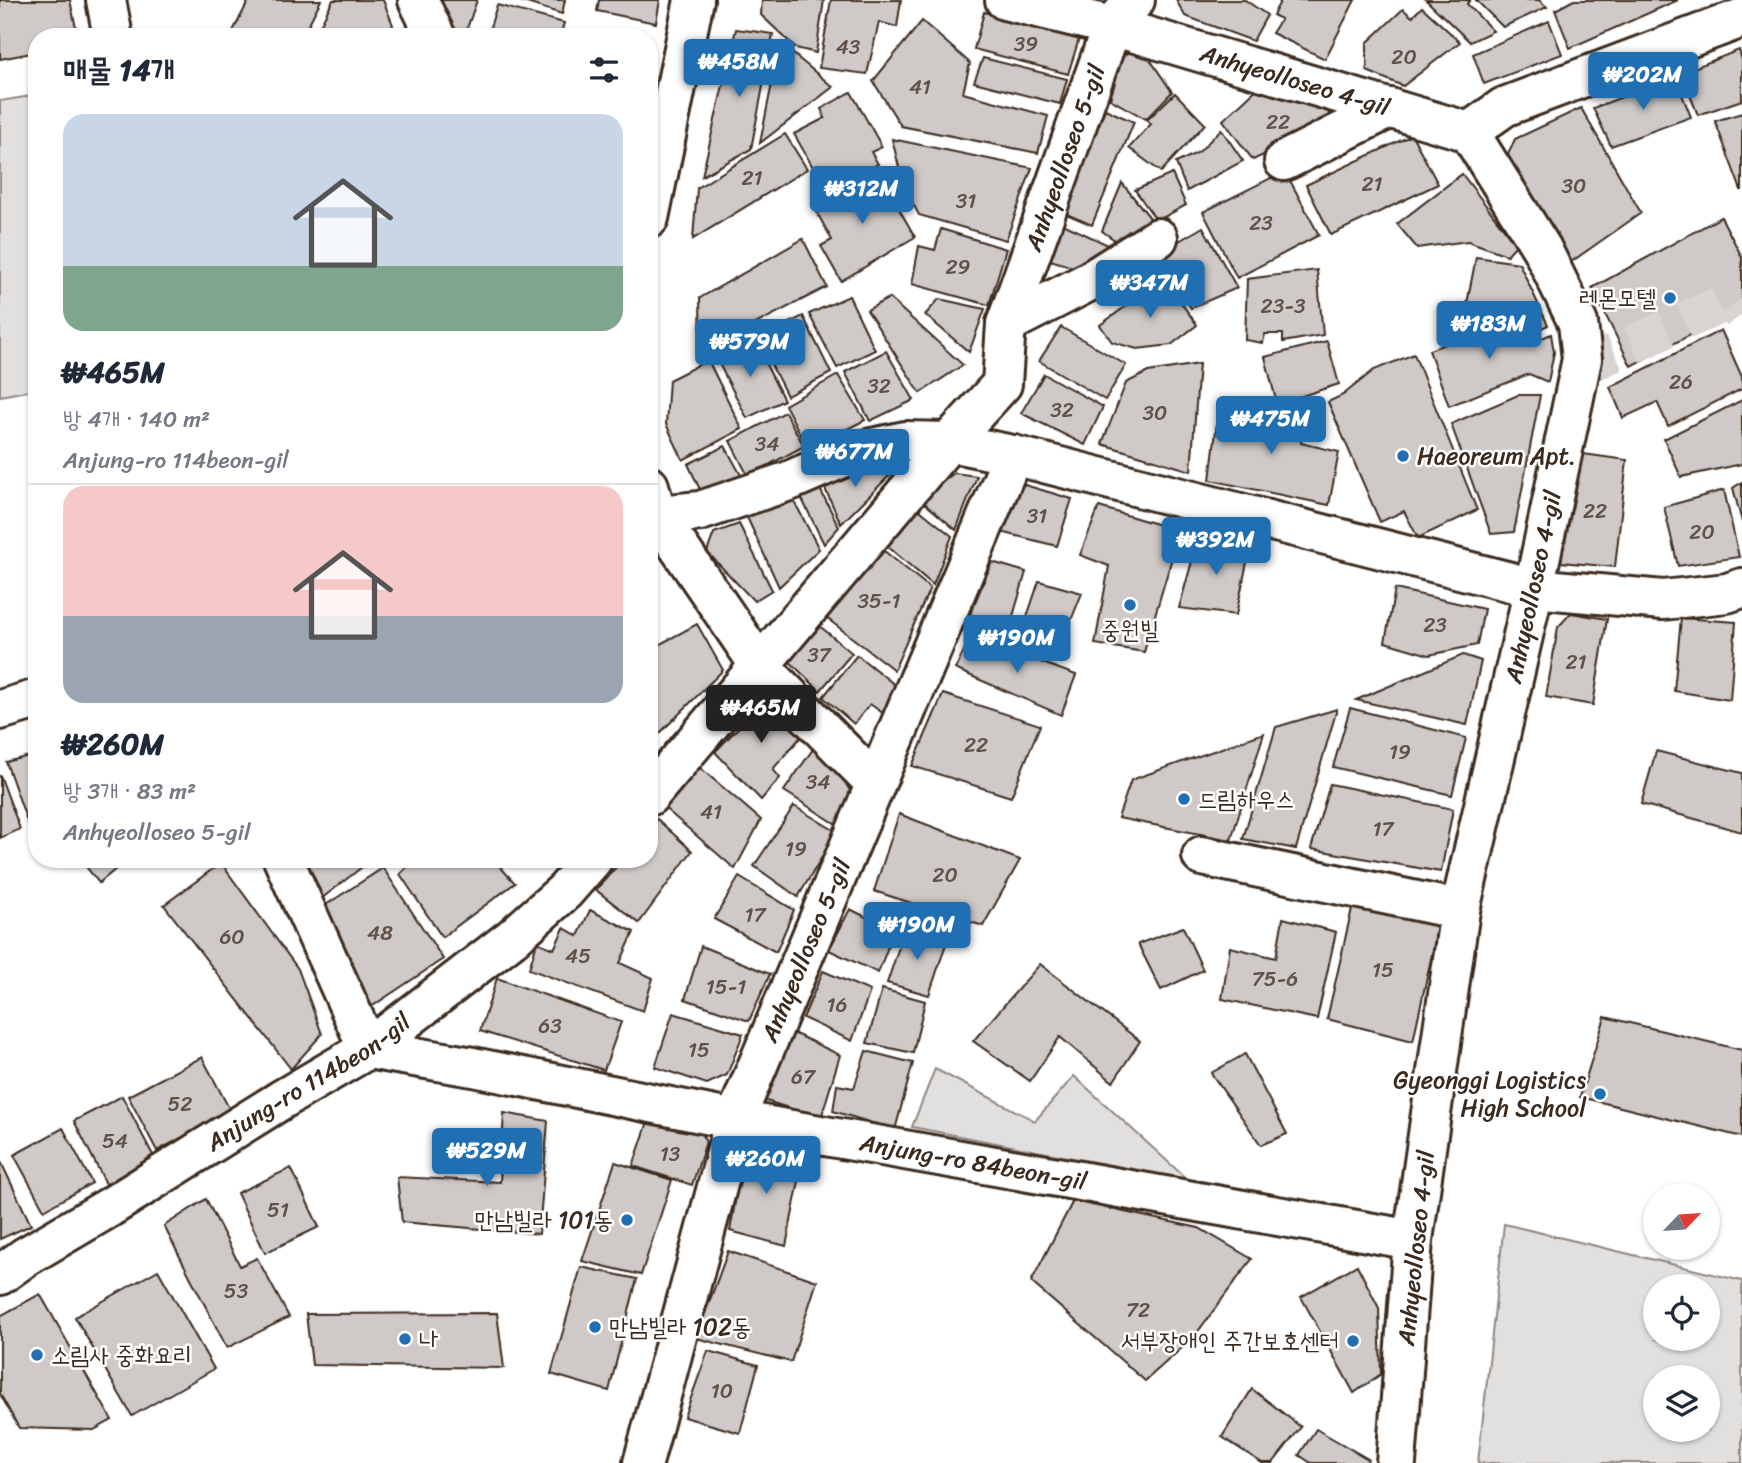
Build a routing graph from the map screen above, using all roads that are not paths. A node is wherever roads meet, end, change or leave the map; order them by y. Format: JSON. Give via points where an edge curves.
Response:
{"nodes":[{"id":1,"x":106,"y":0,"type":"edge"},
{"id":2,"x":418,"y":0,"type":"edge"},
{"id":3,"x":694,"y":0,"type":"edge"},
{"id":4,"x":1005,"y":0,"type":"edge"},
{"id":5,"x":1124,"y":13,"type":"edge"},
{"id":6,"x":1742,"y":18,"type":"edge"},
{"id":7,"x":111,"y":28,"type":"edge"},
{"id":8,"x":432,"y":28,"type":"edge"},
{"id":9,"x":1390,"y":108,"type":"junction"},
{"id":10,"x":1469,"y":132,"type":"junction"},
{"id":11,"x":1284,"y":161,"type":"dead end"},
{"id":12,"x":658,"y":174,"type":"edge"},
{"id":13,"x":1157,"y":238,"type":"dead end"},
{"id":14,"x":1006,"y":324,"type":"junction"},
{"id":15,"x":949,"y":442,"type":"junction"},
{"id":16,"x":1013,"y":455,"type":"junction"},
{"id":17,"x":658,"y":507,"type":"edge"},
{"id":18,"x":658,"y":515,"type":"edge"},
{"id":19,"x":1534,"y":588,"type":"junction"},
{"id":20,"x":1742,"y":588,"type":"edge"},
{"id":21,"x":760,"y":666,"type":"junction"},
{"id":22,"x":28,"y":702,"type":"edge"},
{"id":23,"x":0,"y":710,"type":"edge"},
{"id":24,"x":875,"y":783,"type":"junction"},
{"id":25,"x":658,"y":785,"type":"edge"},
{"id":26,"x":1202,"y":856,"type":"dead end"},
{"id":27,"x":288,"y":868,"type":"edge"},
{"id":28,"x":585,"y":868,"type":"edge"},
{"id":29,"x":1460,"y":910,"type":"junction"},
{"id":30,"x":368,"y":1049,"type":"junction"},
{"id":31,"x":735,"y":1120,"type":"junction"},
{"id":32,"x":1413,"y":1240,"type":"junction"},
{"id":33,"x":0,"y":1275,"type":"edge"},
{"id":34,"x":643,"y":1463,"type":"edge"},
{"id":35,"x":1396,"y":1463,"type":"edge"}],
"edges":[{"from":1,"to":7,"type":"street"},
{"from":2,"to":8,"type":"street"},
{"from":3,"to":12,"type":"street"},
{"from":4,"to":5,"type":"street","name":"Anhyeolloseo 4-gil"},
{"from":5,"to":9,"type":"street","name":"Anhyeolloseo 4-gil"},
{"from":5,"to":14,"type":"street","name":"Anhyeolloseo 5-gil"},
{"from":6,"to":10,"type":"street","via":[[1504,107]]},
{"from":9,"to":10,"type":"street","name":"Anhyeolloseo 4-gil"},
{"from":9,"to":11,"type":"street"},
{"from":10,"to":19,"type":"street","name":"Anhyeolloseo 4-gil","via":[[1542,249],[1578,323],[1582,359]]},
{"from":13,"to":14,"type":"street","via":[[1088,282]]},
{"from":14,"to":15,"type":"street","name":"Anhyeolloseo 5-gil","via":[[1002,384]]},
{"from":15,"to":16,"type":"street"},
{"from":15,"to":17,"type":"street","via":[[905,441],[858,452],[700,511]]},
{"from":15,"to":21,"type":"street"},
{"from":16,"to":19,"type":"street"},
{"from":16,"to":24,"type":"street","name":"Anhyeolloseo 5-gil"},
{"from":18,"to":21,"type":"street"},
{"from":19,"to":20,"type":"street","via":[[1663,600]]},
{"from":19,"to":29,"type":"street","name":"Anhyeolloseo 4-gil"},
{"from":21,"to":24,"type":"street"},
{"from":21,"to":25,"type":"street"},
{"from":22,"to":23,"type":"street"},
{"from":24,"to":31,"type":"street","name":"Anhyeolloseo 5-gil"},
{"from":26,"to":29,"type":"street"},
{"from":27,"to":30,"type":"street"},
{"from":28,"to":30,"type":"street","name":"Anjung-ro 114beon-gil","via":[[512,938]]},
{"from":29,"to":32,"type":"street","name":"Anhyeolloseo 4-gil"},
{"from":30,"to":31,"type":"street","name":"Anjung-ro 84beon-gil"},
{"from":30,"to":33,"type":"street","name":"Anjung-ro 114beon-gil"},
{"from":31,"to":32,"type":"street","name":"Anjung-ro 84beon-gil"},
{"from":31,"to":34,"type":"street","name":"Anhyeolloseo 5-gil"},
{"from":32,"to":35,"type":"street","name":"Anhyeolloseo 4-gil"}]}
